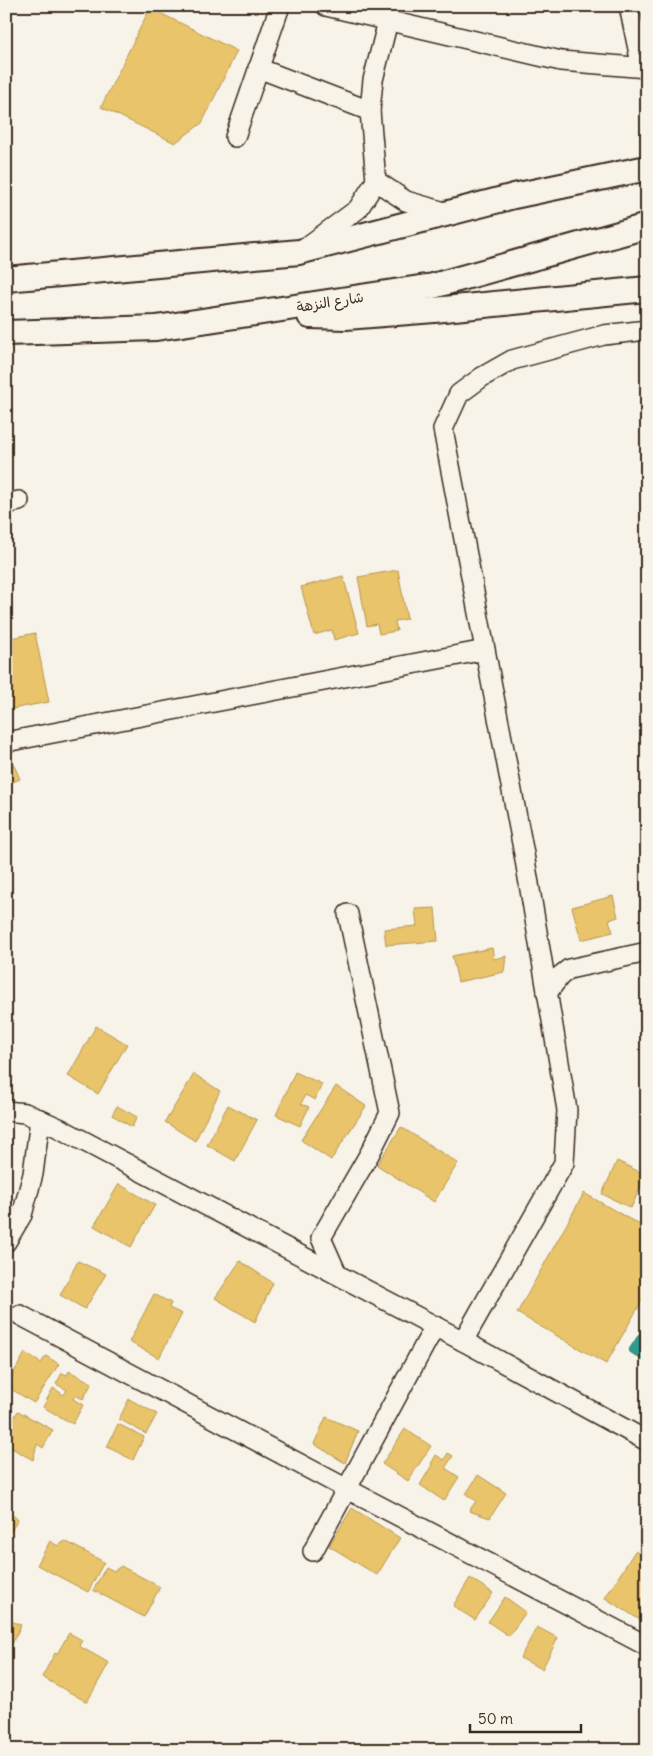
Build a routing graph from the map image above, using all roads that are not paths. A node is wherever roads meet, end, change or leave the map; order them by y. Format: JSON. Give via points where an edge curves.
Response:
{"nodes":[{"id":1,"x":280,"y":6,"type":"edge"},
{"id":2,"x":326,"y":6,"type":"edge"},
{"id":3,"x":629,"y":6,"type":"edge"},
{"id":4,"x":388,"y":21,"type":"junction"},
{"id":5,"x":258,"y":68,"type":"junction"},
{"id":6,"x":644,"y":68,"type":"edge"},
{"id":7,"x":370,"y":111,"type":"junction"},
{"id":8,"x":235,"y":137,"type":"dead end"},
{"id":9,"x":647,"y":168,"type":"edge"},
{"id":10,"x":376,"y":181,"type":"junction"},
{"id":11,"x":448,"y":213,"type":"junction"},
{"id":12,"x":647,"y":226,"type":"edge"},
{"id":13,"x":299,"y":252,"type":"junction"},
{"id":14,"x":6,"y":279,"type":"edge"},
{"id":15,"x":647,"y":289,"type":"edge"},
{"id":16,"x":251,"y":314,"type":"junction"},
{"id":17,"x":647,"y":330,"type":"edge"},
{"id":18,"x":6,"y":333,"type":"edge"},
{"id":19,"x":485,"y":650,"type":"junction"},
{"id":20,"x":6,"y":742,"type":"edge"},
{"id":21,"x":348,"y":914,"type":"dead end"},
{"id":22,"x":647,"y":952,"type":"edge"},
{"id":23,"x":540,"y":953,"type":"junction"},
{"id":24,"x":569,"y":969,"type":"junction"},
{"id":25,"x":547,"y":993,"type":"junction"},
{"id":26,"x":6,"y":1111,"type":"edge"},
{"id":27,"x":40,"y":1120,"type":"junction"},
{"id":28,"x":321,"y":1238,"type":"junction"},
{"id":29,"x":6,"y":1242,"type":"edge"},
{"id":30,"x":291,"y":1250,"type":"junction"},
{"id":31,"x":336,"y":1274,"type":"junction"},
{"id":32,"x":20,"y":1315,"type":"dead end"},
{"id":33,"x":435,"y":1326,"type":"junction"},
{"id":34,"x":463,"y":1340,"type":"junction"},
{"id":35,"x":647,"y":1441,"type":"edge"},
{"id":36,"x":346,"y":1489,"type":"junction"},
{"id":37,"x":313,"y":1551,"type":"dead end"},
{"id":38,"x":647,"y":1646,"type":"edge"}],
"edges":[{"from":1,"to":5,"type":"street"},
{"from":2,"to":4,"type":"street"},
{"from":3,"to":6,"type":"street"},
{"from":4,"to":6,"type":"street","via":[[561,61]]},
{"from":4,"to":7,"type":"street"},
{"from":5,"to":7,"type":"street"},
{"from":5,"to":8,"type":"street"},
{"from":7,"to":10,"type":"street"},
{"from":9,"to":11,"type":"main road"},
{"from":10,"to":11,"type":"street","via":[[406,201]]},
{"from":10,"to":13,"type":"street","via":[[358,209]]},
{"from":11,"to":13,"type":"main road"},
{"from":12,"to":16,"type":"main road","name":"شارع النزهة","via":[[432,286]]},
{"from":13,"to":14,"type":"main road"},
{"from":15,"to":16,"type":"main road","via":[[346,317]]},
{"from":16,"to":18,"type":"main road","name":"شارع النزهة","via":[[156,328]]},
{"from":17,"to":19,"type":"street","via":[[604,335],[512,360],[459,394],[443,430]]},
{"from":19,"to":20,"type":"street"},
{"from":19,"to":23,"type":"street"},
{"from":21,"to":28,"type":"street","via":[[390,1112]]},
{"from":22,"to":24,"type":"street"},
{"from":23,"to":24,"type":"street","via":[[551,962]]},
{"from":23,"to":25,"type":"street"},
{"from":24,"to":25,"type":"street"},
{"from":25,"to":34,"type":"street","via":[[567,1110],[564,1164]]},
{"from":26,"to":27,"type":"street","via":[[25,1113]]},
{"from":27,"to":29,"type":"street","via":[[33,1174],[22,1215]]},
{"from":27,"to":30,"type":"street"},
{"from":28,"to":30,"type":"street"},
{"from":28,"to":31,"type":"street"},
{"from":30,"to":31,"type":"street"},
{"from":31,"to":33,"type":"street"},
{"from":32,"to":36,"type":"street"},
{"from":33,"to":34,"type":"street"},
{"from":33,"to":36,"type":"street"},
{"from":34,"to":35,"type":"street"},
{"from":36,"to":37,"type":"street"},
{"from":36,"to":38,"type":"street"}]}
